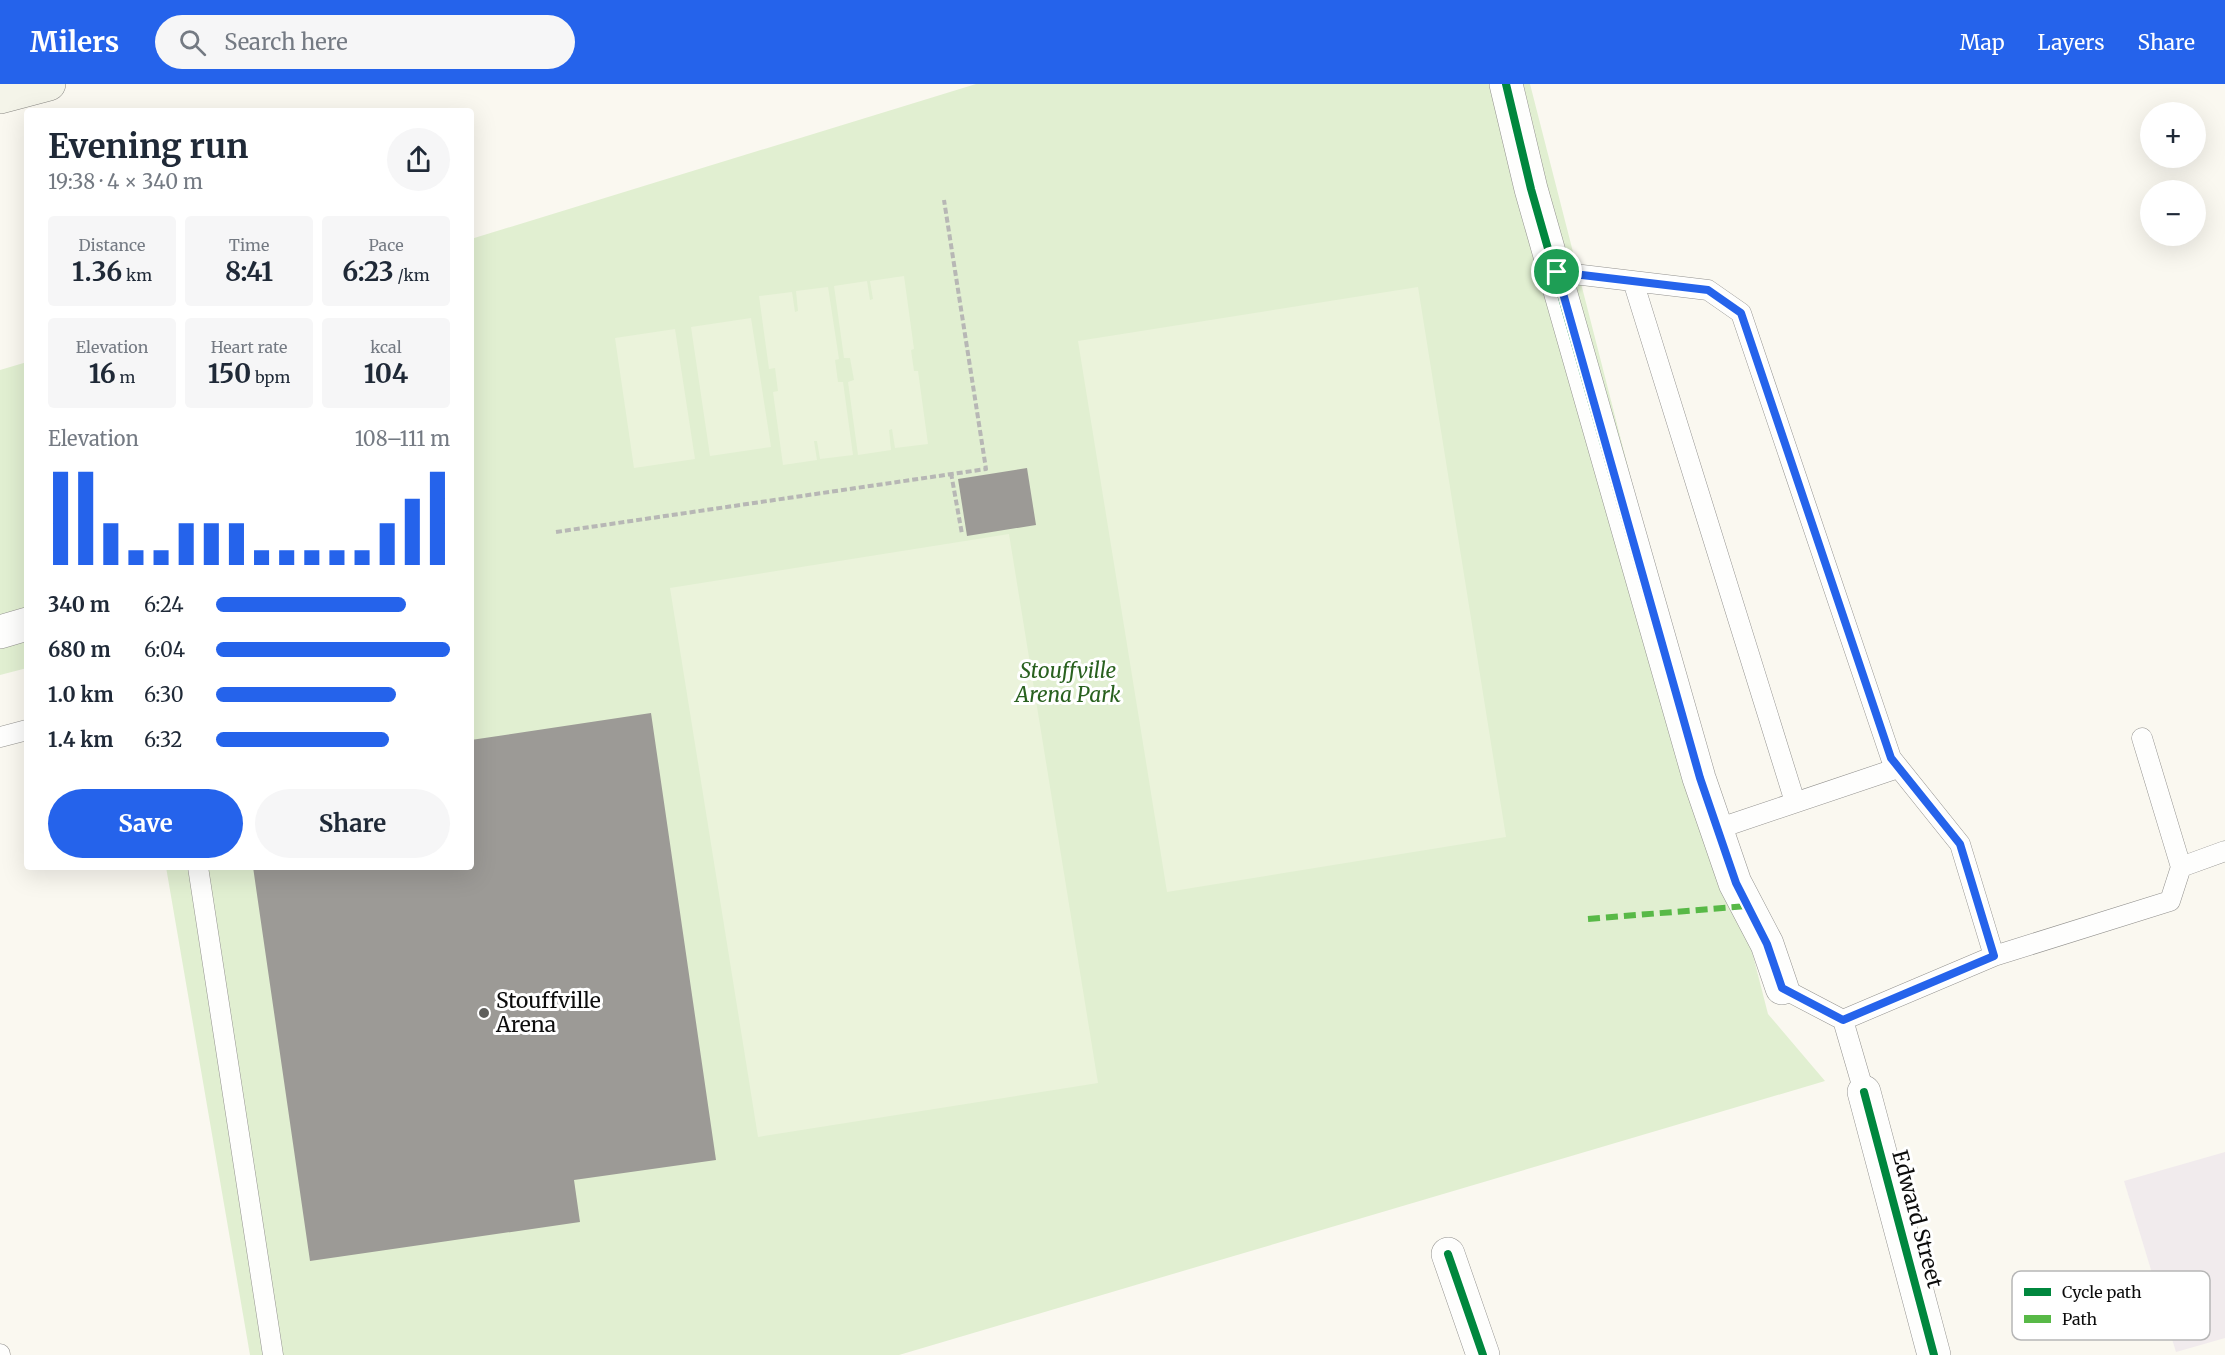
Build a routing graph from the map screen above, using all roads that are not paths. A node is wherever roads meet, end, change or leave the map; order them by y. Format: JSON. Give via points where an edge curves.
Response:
{"nodes":[{"id":1,"x":49,"y":84,"type":"edge"},
{"id":2,"x":1506,"y":84,"type":"edge"},
{"id":3,"x":0,"y":97,"type":"edge"},
{"id":4,"x":1557,"y":272,"type":"junction"},
{"id":5,"x":1633,"y":281,"type":"junction"},
{"id":6,"x":24,"y":625,"type":"edge"},
{"id":7,"x":0,"y":632,"type":"edge"},
{"id":8,"x":24,"y":731,"type":"edge"},
{"id":9,"x":0,"y":737,"type":"edge"},
{"id":10,"x":2142,"y":738,"type":"dead end"},
{"id":11,"x":1898,"y":768,"type":"junction"},
{"id":12,"x":1795,"y":802,"type":"junction"},
{"id":13,"x":1717,"y":829,"type":"junction"},
{"id":14,"x":2225,"y":851,"type":"edge"},
{"id":15,"x":2181,"y":867,"type":"junction"},
{"id":16,"x":198,"y":870,"type":"edge"},
{"id":17,"x":1994,"y":956,"type":"junction"},
{"id":18,"x":1782,"y":988,"type":"joint"},
{"id":19,"x":1843,"y":1020,"type":"junction"},
{"id":20,"x":1864,"y":1092,"type":"joint"},
{"id":21,"x":1448,"y":1254,"type":"dead end"},
{"id":22,"x":273,"y":1355,"type":"edge"},
{"id":23,"x":1483,"y":1355,"type":"edge"},
{"id":24,"x":1935,"y":1355,"type":"edge"}],
"edges":[{"from":1,"to":3,"type":"street"},
{"from":2,"to":4,"type":"street","via":[[1531,189]]},
{"from":4,"to":5,"type":"lane"},
{"from":4,"to":13,"type":"street"},
{"from":5,"to":11,"type":"lane","via":[[1708,290],[1741,313],[1891,758]]},
{"from":5,"to":12,"type":"lane"},
{"from":6,"to":7,"type":"street"},
{"from":8,"to":9,"type":"lane"},
{"from":10,"to":15,"type":"lane"},
{"from":11,"to":12,"type":"lane"},
{"from":11,"to":17,"type":"lane","via":[[1960,844]]},
{"from":12,"to":13,"type":"lane"},
{"from":13,"to":18,"type":"street"},
{"from":14,"to":15,"type":"lane"},
{"from":15,"to":17,"type":"lane","via":[[2170,901]]},
{"from":16,"to":22,"type":"lane"},
{"from":17,"to":19,"type":"lane"},
{"from":18,"to":19,"type":"lane"},
{"from":19,"to":20,"type":"lane"},
{"from":20,"to":24,"type":"street","name":"Edward Street"},
{"from":21,"to":23,"type":"street"}]}
